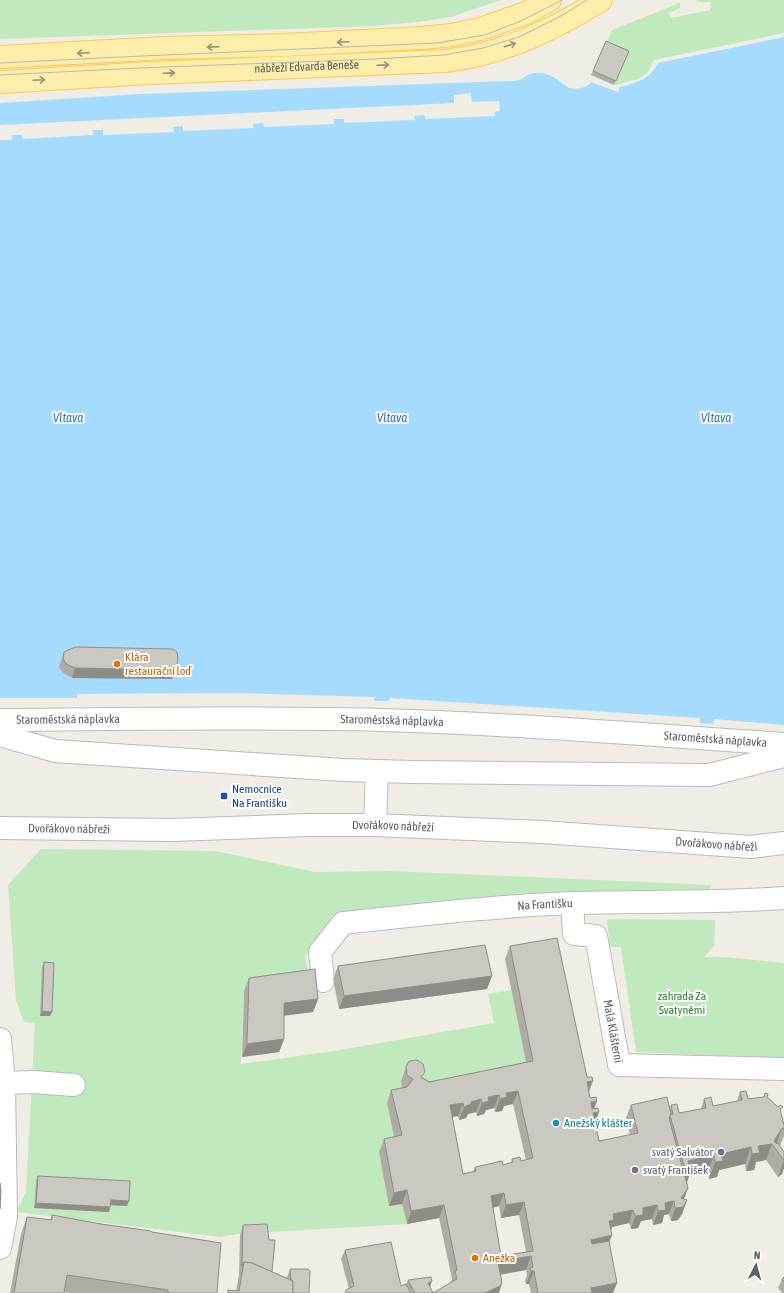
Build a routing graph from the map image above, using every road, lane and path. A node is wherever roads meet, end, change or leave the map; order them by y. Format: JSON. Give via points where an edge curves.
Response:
{"nodes":[{"id":1,"x":550,"y":0,"type":"edge"},
{"id":2,"x":602,"y":0,"type":"edge"},
{"id":3,"x":0,"y":57,"type":"edge"},
{"id":4,"x":0,"y":82,"type":"edge"},
{"id":5,"x":0,"y":720,"type":"edge"},
{"id":6,"x":0,"y":735,"type":"edge"},
{"id":7,"x":784,"y":744,"type":"edge"},
{"id":8,"x":784,"y":756,"type":"edge"},
{"id":9,"x":378,"y":771,"type":"junction"},
{"id":10,"x":375,"y":825,"type":"junction"},
{"id":11,"x":0,"y":828,"type":"edge"},
{"id":12,"x":784,"y":843,"type":"edge"},
{"id":13,"x":784,"y":898,"type":"edge"},
{"id":14,"x":572,"y":903,"type":"junction"},
{"id":15,"x":323,"y":981,"type":"dead end"},
{"id":16,"x":0,"y":1039,"type":"edge"},
{"id":17,"x":784,"y":1069,"type":"edge"},
{"id":18,"x":4,"y":1083,"type":"junction"},
{"id":19,"x":74,"y":1085,"type":"dead end"},
{"id":20,"x":0,"y":1248,"type":"edge"}],
"edges":[{"from":1,"to":3,"type":"main road","name":"nábřeží Edvarda Beneše","one_way":true,"via":[[526,13],[480,29],[452,35]]},
{"from":4,"to":2,"type":"main road","name":"nábřeží Edvarda Beneše","one_way":true,"via":[[444,61],[517,43]]},
{"from":5,"to":7,"type":"street","name":"Staroměstská náplavka","via":[[380,720]]},
{"from":6,"to":9,"type":"street","name":"Staroměstská náplavka","via":[[55,751]]},
{"from":8,"to":9,"type":"street","name":"Staroměstská náplavka","via":[[709,775]]},
{"from":9,"to":10,"type":"street"},
{"from":10,"to":11,"type":"street","name":"Dvořákovo nábřeží","via":[[173,830]]},
{"from":10,"to":12,"type":"street","name":"Dvořákovo nábřeží","via":[[542,832],[736,847]]},
{"from":13,"to":14,"type":"street","name":"Na Františku"},
{"from":14,"to":15,"type":"street","name":"Na Františku","via":[[488,908],[343,923],[320,952]]},
{"from":14,"to":17,"type":"street","name":"Malá Klášterní","via":[[574,934],[596,936],[619,1065]]},
{"from":16,"to":18,"type":"street"},
{"from":18,"to":19,"type":"street"},
{"from":18,"to":20,"type":"street","via":[[15,1218]]}]}
